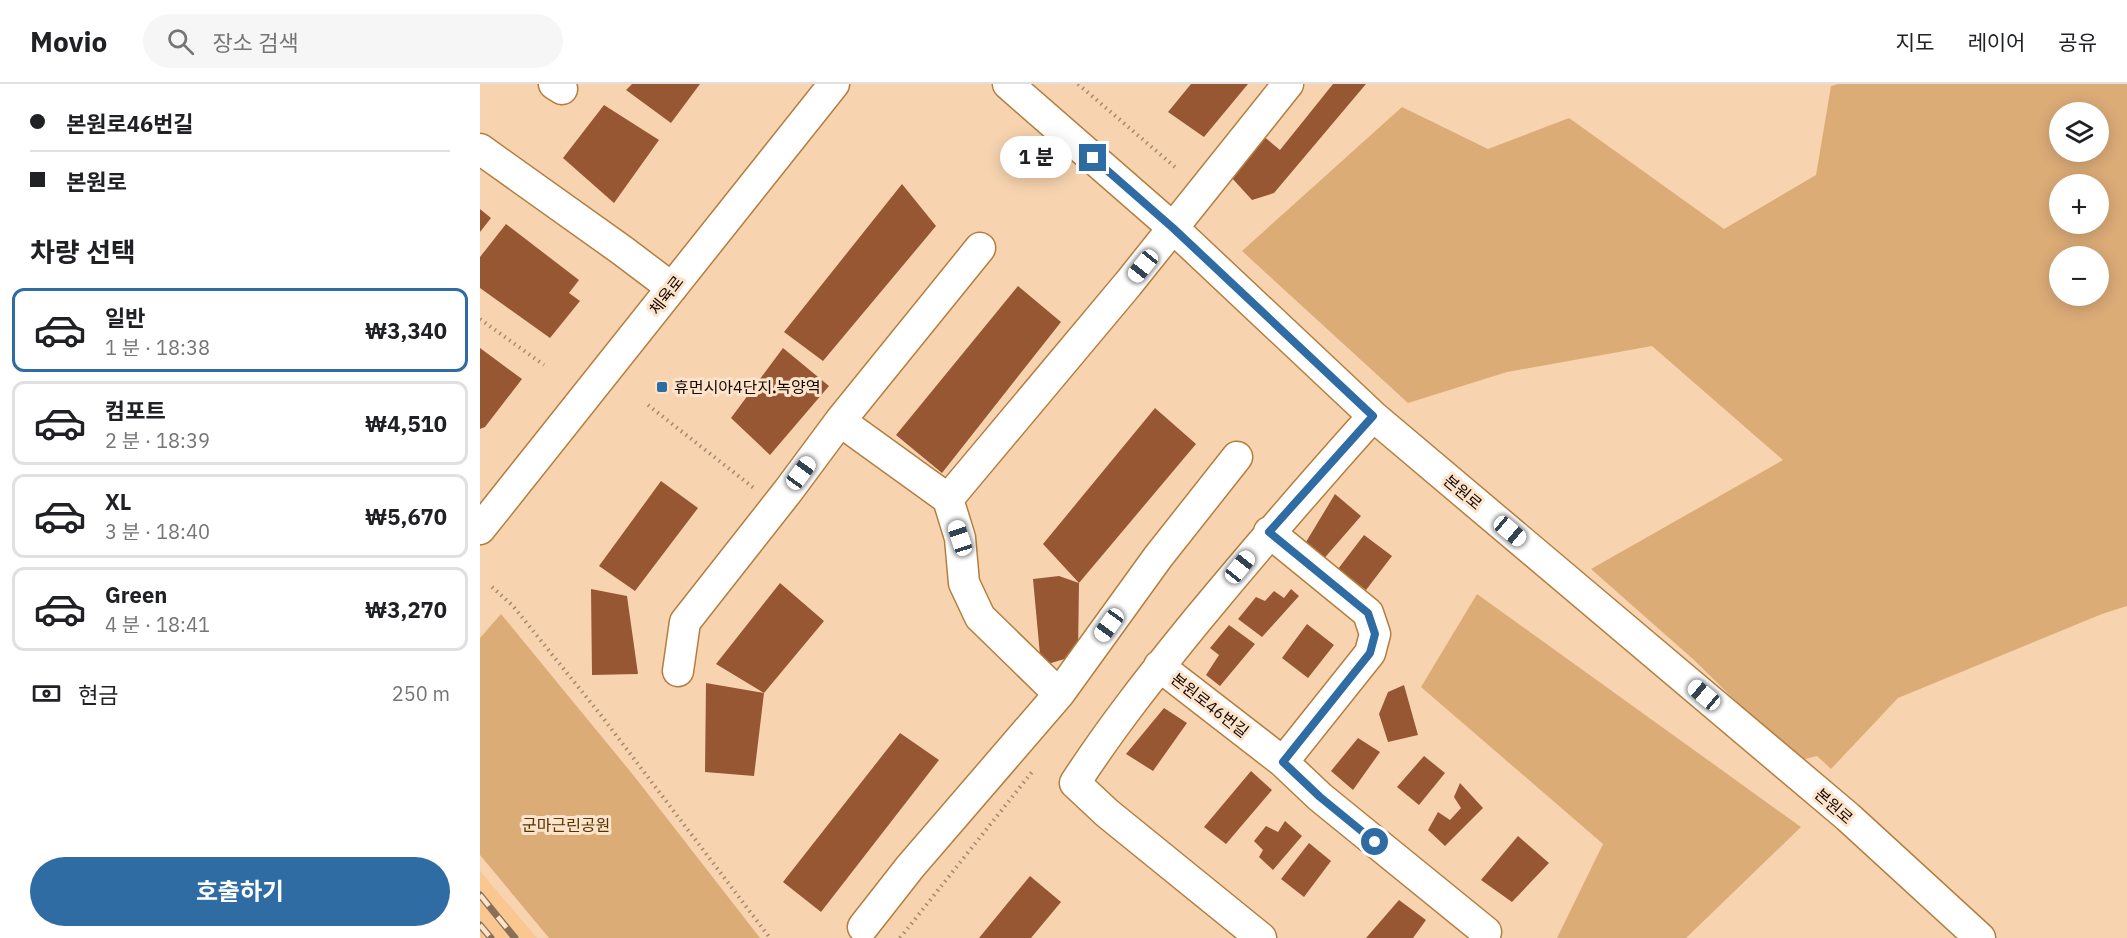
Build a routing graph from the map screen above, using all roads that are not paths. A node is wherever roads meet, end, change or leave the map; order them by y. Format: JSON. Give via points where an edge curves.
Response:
{"nodes":[{"id":1,"x":834,"y":84,"type":"edge"},
{"id":2,"x":1008,"y":84,"type":"edge"},
{"id":3,"x":1288,"y":84,"type":"edge"},
{"id":4,"x":480,"y":149,"type":"edge"},
{"id":5,"x":1173,"y":228,"type":"junction"},
{"id":6,"x":980,"y":248,"type":"dead end"},
{"id":7,"x":672,"y":288,"type":"junction"},
{"id":8,"x":1373,"y":416,"type":"junction"},
{"id":9,"x":840,"y":421,"type":"junction"},
{"id":10,"x":1237,"y":457,"type":"dead end"},
{"id":11,"x":948,"y":499,"type":"junction"},
{"id":12,"x":486,"y":509,"type":"edge"},
{"id":13,"x":1269,"y":532,"type":"junction"},
{"id":14,"x":1159,"y":666,"type":"junction"},
{"id":15,"x":678,"y":671,"type":"dead end"},
{"id":16,"x":1059,"y":694,"type":"junction"},
{"id":17,"x":1283,"y":762,"type":"junction"},
{"id":18,"x":863,"y":927,"type":"dead end"},
{"id":19,"x":1486,"y":932,"type":"dead end"},
{"id":20,"x":1261,"y":938,"type":"edge"},
{"id":21,"x":1980,"y":938,"type":"edge"}],
"edges":[{"from":1,"to":7,"type":"street","name":"체육로"},
{"from":2,"to":5,"type":"street","name":"본원로"},
{"from":3,"to":5,"type":"street"},
{"from":4,"to":7,"type":"street"},
{"from":5,"to":8,"type":"street","name":"본원로"},
{"from":5,"to":11,"type":"street"},
{"from":6,"to":9,"type":"street"},
{"from":7,"to":12,"type":"street","name":"체육로"},
{"from":8,"to":13,"type":"street","name":"본원로46번길"},
{"from":8,"to":21,"type":"street","name":"본원로","via":[[1840,811]]},
{"from":9,"to":11,"type":"street"},
{"from":9,"to":15,"type":"street","via":[[685,622]]},
{"from":10,"to":16,"type":"street","via":[[1158,556]]},
{"from":11,"to":16,"type":"street","via":[[960,538],[964,583],[980,617]]},
{"from":13,"to":14,"type":"street","name":"본원로46번길"},
{"from":13,"to":17,"type":"street","via":[[1368,613],[1375,634],[1370,653]]},
{"from":14,"to":17,"type":"street","name":"본원로46번길"},
{"from":14,"to":20,"type":"street","via":[[1075,783]]},
{"from":16,"to":18,"type":"street"},
{"from":17,"to":19,"type":"street","name":"본원로46번길","via":[[1320,797]]}]}
